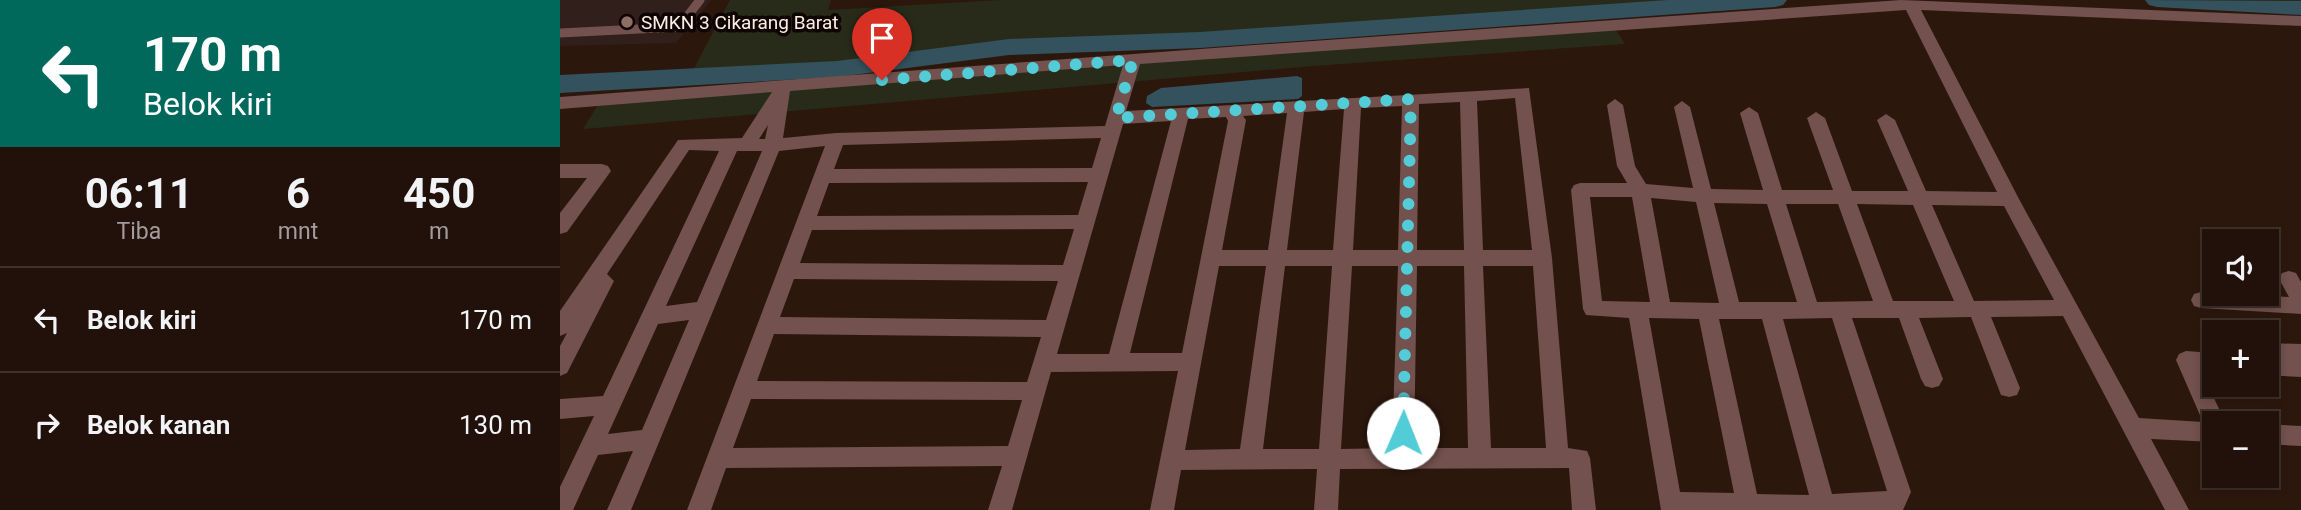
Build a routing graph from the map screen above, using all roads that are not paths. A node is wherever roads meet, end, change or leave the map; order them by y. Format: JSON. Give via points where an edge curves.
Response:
{"nodes":[{"id":1,"x":701,"y":0,"type":"edge"},
{"id":2,"x":1910,"y":2,"type":"edge"},
{"id":3,"x":2301,"y":21,"type":"edge"},
{"id":4,"x":560,"y":33,"type":"edge"},
{"id":5,"x":1133,"y":60,"type":"junction"},
{"id":6,"x":782,"y":88,"type":"junction"},
{"id":7,"x":1468,"y":96,"type":"junction"},
{"id":8,"x":1411,"y":99,"type":"junction"},
{"id":9,"x":560,"y":103,"type":"edge"},
{"id":10,"x":1353,"y":103,"type":"junction"},
{"id":11,"x":1615,"y":105,"type":"dead end"},
{"id":12,"x":1296,"y":107,"type":"junction"},
{"id":13,"x":1682,"y":107,"type":"dead end"},
{"id":14,"x":1230,"y":111,"type":"junction"},
{"id":15,"x":1749,"y":113,"type":"dead end"},
{"id":16,"x":1181,"y":114,"type":"junction"},
{"id":17,"x":1816,"y":118,"type":"dead end"},
{"id":18,"x":1886,"y":120,"type":"dead end"},
{"id":19,"x":1114,"y":125,"type":"junction"},
{"id":20,"x":836,"y":139,"type":"junction"},
{"id":21,"x":739,"y":144,"type":"junction"},
{"id":22,"x":773,"y":145,"type":"junction"},
{"id":23,"x":560,"y":171,"type":"edge"},
{"id":24,"x":1099,"y":175,"type":"junction"},
{"id":25,"x":822,"y":176,"type":"junction"},
{"id":26,"x":1640,"y":190,"type":"junction"},
{"id":27,"x":1702,"y":196,"type":"junction"},
{"id":28,"x":1775,"y":197,"type":"junction"},
{"id":29,"x":1847,"y":198,"type":"junction"},
{"id":30,"x":1918,"y":198,"type":"junction"},
{"id":31,"x":2010,"y":199,"type":"junction"},
{"id":32,"x":644,"y":202,"type":"junction"},
{"id":33,"x":1085,"y":222,"type":"junction"},
{"id":34,"x":804,"y":223,"type":"junction"},
{"id":35,"x":560,"y":227,"type":"edge"},
{"id":36,"x":1210,"y":258,"type":"junction"},
{"id":37,"x":1277,"y":258,"type":"junction"},
{"id":38,"x":1343,"y":258,"type":"junction"},
{"id":39,"x":1405,"y":258,"type":"junction"},
{"id":40,"x":1474,"y":258,"type":"junction"},
{"id":41,"x":1542,"y":258,"type":"junction"},
{"id":42,"x":787,"y":271,"type":"junction"},
{"id":43,"x":1070,"y":274,"type":"junction"},
{"id":44,"x":2298,"y":294,"type":"edge"},
{"id":45,"x":2201,"y":300,"type":"dead end"},
{"id":46,"x":1972,"y":308,"type":"junction"},
{"id":47,"x":2068,"y":308,"type":"junction"},
{"id":48,"x":1809,"y":309,"type":"junction"},
{"id":49,"x":1896,"y":309,"type":"junction"},
{"id":50,"x":703,"y":310,"type":"junction"},
{"id":51,"x":1637,"y":310,"type":"junction"},
{"id":52,"x":1661,"y":310,"type":"junction"},
{"id":53,"x":1731,"y":310,"type":"junction"},
{"id":54,"x":1770,"y":310,"type":"junction"},
{"id":55,"x":1839,"y":310,"type":"junction"},
{"id":56,"x":1707,"y":311,"type":"junction"},
{"id":57,"x":651,"y":316,"type":"junction"},
{"id":58,"x":767,"y":326,"type":"junction"},
{"id":59,"x":560,"y":327,"type":"edge"},
{"id":60,"x":1054,"y":329,"type":"junction"},
{"id":61,"x":2279,"y":353,"type":"edge"},
{"id":62,"x":2301,"y":354,"type":"edge"},
{"id":63,"x":2202,"y":361,"type":"edge"},
{"id":64,"x":1117,"y":362,"type":"junction"},
{"id":65,"x":1190,"y":362,"type":"junction"},
{"id":66,"x":1044,"y":363,"type":"junction"},
{"id":67,"x":560,"y":367,"type":"edge"},
{"id":68,"x":2279,"y":367,"type":"edge"},
{"id":69,"x":2301,"y":368,"type":"edge"},
{"id":70,"x":1932,"y":379,"type":"dead end"},
{"id":71,"x":2009,"y":388,"type":"dead end"},
{"id":72,"x":744,"y":390,"type":"junction"},
{"id":73,"x":1036,"y":391,"type":"junction"},
{"id":74,"x":2202,"y":395,"type":"edge"},
{"id":75,"x":610,"y":405,"type":"junction"},
{"id":76,"x":560,"y":409,"type":"edge"},
{"id":77,"x":2133,"y":428,"type":"junction"},
{"id":78,"x":2202,"y":431,"type":"edge"},
{"id":79,"x":2279,"y":435,"type":"edge"},
{"id":80,"x":2301,"y":436,"type":"edge"},
{"id":81,"x":649,"y":439,"type":"junction"},
{"id":82,"x":591,"y":446,"type":"junction"},
{"id":83,"x":1016,"y":457,"type":"junction"},
{"id":84,"x":719,"y":458,"type":"junction"},
{"id":85,"x":1403,"y":458,"type":"junction"},
{"id":86,"x":1329,"y":459,"type":"junction"},
{"id":87,"x":1480,"y":459,"type":"junction"},
{"id":88,"x":1558,"y":459,"type":"junction"},
{"id":89,"x":1172,"y":460,"type":"junction"},
{"id":90,"x":1250,"y":460,"type":"junction"},
{"id":91,"x":1748,"y":506,"type":"junction"},
{"id":92,"x":1824,"y":506,"type":"junction"},
{"id":93,"x":561,"y":510,"type":"edge"},
{"id":94,"x":619,"y":510,"type":"edge"},
{"id":95,"x":699,"y":510,"type":"edge"},
{"id":96,"x":1000,"y":510,"type":"edge"},
{"id":97,"x":1162,"y":510,"type":"edge"},
{"id":98,"x":1326,"y":510,"type":"edge"},
{"id":99,"x":1584,"y":510,"type":"edge"},
{"id":100,"x":2177,"y":510,"type":"edge"}],
"edges":[{"from":1,"to":4,"type":"lane","via":[[679,27]]},
{"from":2,"to":3,"type":"street"},
{"from":2,"to":5,"type":"street"},
{"from":2,"to":31,"type":"street"},
{"from":5,"to":6,"type":"street"},
{"from":5,"to":19,"type":"street"},
{"from":6,"to":9,"type":"street"},
{"from":6,"to":21,"type":"street"},
{"from":6,"to":22,"type":"street"},
{"from":7,"to":8,"type":"street"},
{"from":7,"to":40,"type":"street"},
{"from":7,"to":41,"type":"street","via":[[1523,92]]},
{"from":8,"to":10,"type":"street"},
{"from":8,"to":39,"type":"street"},
{"from":10,"to":12,"type":"street"},
{"from":10,"to":38,"type":"street"},
{"from":11,"to":26,"type":"street","via":[[1626,166]]},
{"from":12,"to":14,"type":"street"},
{"from":12,"to":37,"type":"street"},
{"from":13,"to":27,"type":"street"},
{"from":14,"to":16,"type":"street"},
{"from":14,"to":36,"type":"street","via":[[1237,120]]},
{"from":15,"to":28,"type":"street"},
{"from":16,"to":19,"type":"street"},
{"from":16,"to":64,"type":"street"},
{"from":17,"to":29,"type":"street"},
{"from":18,"to":30,"type":"street"},
{"from":19,"to":20,"type":"street"},
{"from":19,"to":24,"type":"street"},
{"from":20,"to":22,"type":"street"},
{"from":20,"to":25,"type":"street"},
{"from":21,"to":22,"type":"street"},
{"from":21,"to":32,"type":"street","via":[[684,144]]},
{"from":21,"to":57,"type":"street"},
{"from":22,"to":50,"type":"street"},
{"from":23,"to":35,"type":"street","via":[[602,171]]},
{"from":24,"to":25,"type":"street"},
{"from":24,"to":33,"type":"street"},
{"from":25,"to":34,"type":"street"},
{"from":26,"to":27,"type":"street"},
{"from":26,"to":51,"type":"street","via":[[1580,190],[1592,309]]},
{"from":26,"to":52,"type":"street"},
{"from":27,"to":28,"type":"street"},
{"from":27,"to":53,"type":"street"},
{"from":28,"to":29,"type":"street"},
{"from":28,"to":48,"type":"street"},
{"from":29,"to":30,"type":"street"},
{"from":29,"to":49,"type":"street"},
{"from":30,"to":31,"type":"street"},
{"from":30,"to":46,"type":"street"},
{"from":31,"to":47,"type":"street"},
{"from":32,"to":59,"type":"street"},
{"from":32,"to":67,"type":"street"},
{"from":33,"to":34,"type":"street"},
{"from":33,"to":43,"type":"street"},
{"from":34,"to":42,"type":"street"},
{"from":36,"to":37,"type":"street"},
{"from":36,"to":65,"type":"street"},
{"from":37,"to":38,"type":"street"},
{"from":37,"to":90,"type":"street"},
{"from":38,"to":39,"type":"street"},
{"from":38,"to":86,"type":"street"},
{"from":39,"to":40,"type":"street"},
{"from":39,"to":85,"type":"street"},
{"from":40,"to":41,"type":"street"},
{"from":40,"to":87,"type":"street"},
{"from":41,"to":88,"type":"street"},
{"from":42,"to":43,"type":"street"},
{"from":42,"to":58,"type":"street"},
{"from":43,"to":60,"type":"street"},
{"from":44,"to":45,"type":"street"},
{"from":46,"to":47,"type":"street"},
{"from":46,"to":49,"type":"street"},
{"from":46,"to":71,"type":"street"},
{"from":47,"to":77,"type":"street"},
{"from":48,"to":54,"type":"street"},
{"from":48,"to":55,"type":"street"},
{"from":49,"to":55,"type":"street"},
{"from":49,"to":70,"type":"street"},
{"from":50,"to":57,"type":"street"},
{"from":50,"to":81,"type":"street"},
{"from":51,"to":52,"type":"street"},
{"from":51,"to":91,"type":"street","via":[[1670,503]]},
{"from":52,"to":56,"type":"street"},
{"from":53,"to":54,"type":"street"},
{"from":53,"to":56,"type":"street"},
{"from":54,"to":92,"type":"street"},
{"from":55,"to":92,"type":"street","via":[[1899,497],[1895,502]]},
{"from":56,"to":91,"type":"street"},
{"from":57,"to":75,"type":"street"},
{"from":58,"to":60,"type":"street"},
{"from":58,"to":72,"type":"street"},
{"from":60,"to":66,"type":"street"},
{"from":61,"to":62,"type":"street"},
{"from":63,"to":74,"type":"street","via":[[2186,360]]},
{"from":64,"to":65,"type":"street"},
{"from":64,"to":66,"type":"street"},
{"from":65,"to":89,"type":"street"},
{"from":66,"to":73,"type":"street"},
{"from":68,"to":69,"type":"street"},
{"from":72,"to":73,"type":"street"},
{"from":72,"to":84,"type":"street"},
{"from":73,"to":83,"type":"street"},
{"from":75,"to":76,"type":"street"},
{"from":75,"to":82,"type":"street"},
{"from":77,"to":78,"type":"street"},
{"from":77,"to":100,"type":"street"},
{"from":79,"to":80,"type":"street"},
{"from":81,"to":82,"type":"street"},
{"from":81,"to":94,"type":"street"},
{"from":82,"to":93,"type":"street"},
{"from":83,"to":84,"type":"street"},
{"from":83,"to":96,"type":"street"},
{"from":84,"to":95,"type":"street"},
{"from":85,"to":86,"type":"street"},
{"from":85,"to":87,"type":"street"},
{"from":86,"to":90,"type":"street"},
{"from":86,"to":98,"type":"street"},
{"from":87,"to":88,"type":"street"},
{"from":88,"to":99,"type":"street","via":[[1579,458]]},
{"from":89,"to":90,"type":"street"},
{"from":89,"to":97,"type":"street"},
{"from":91,"to":92,"type":"street"}]}
